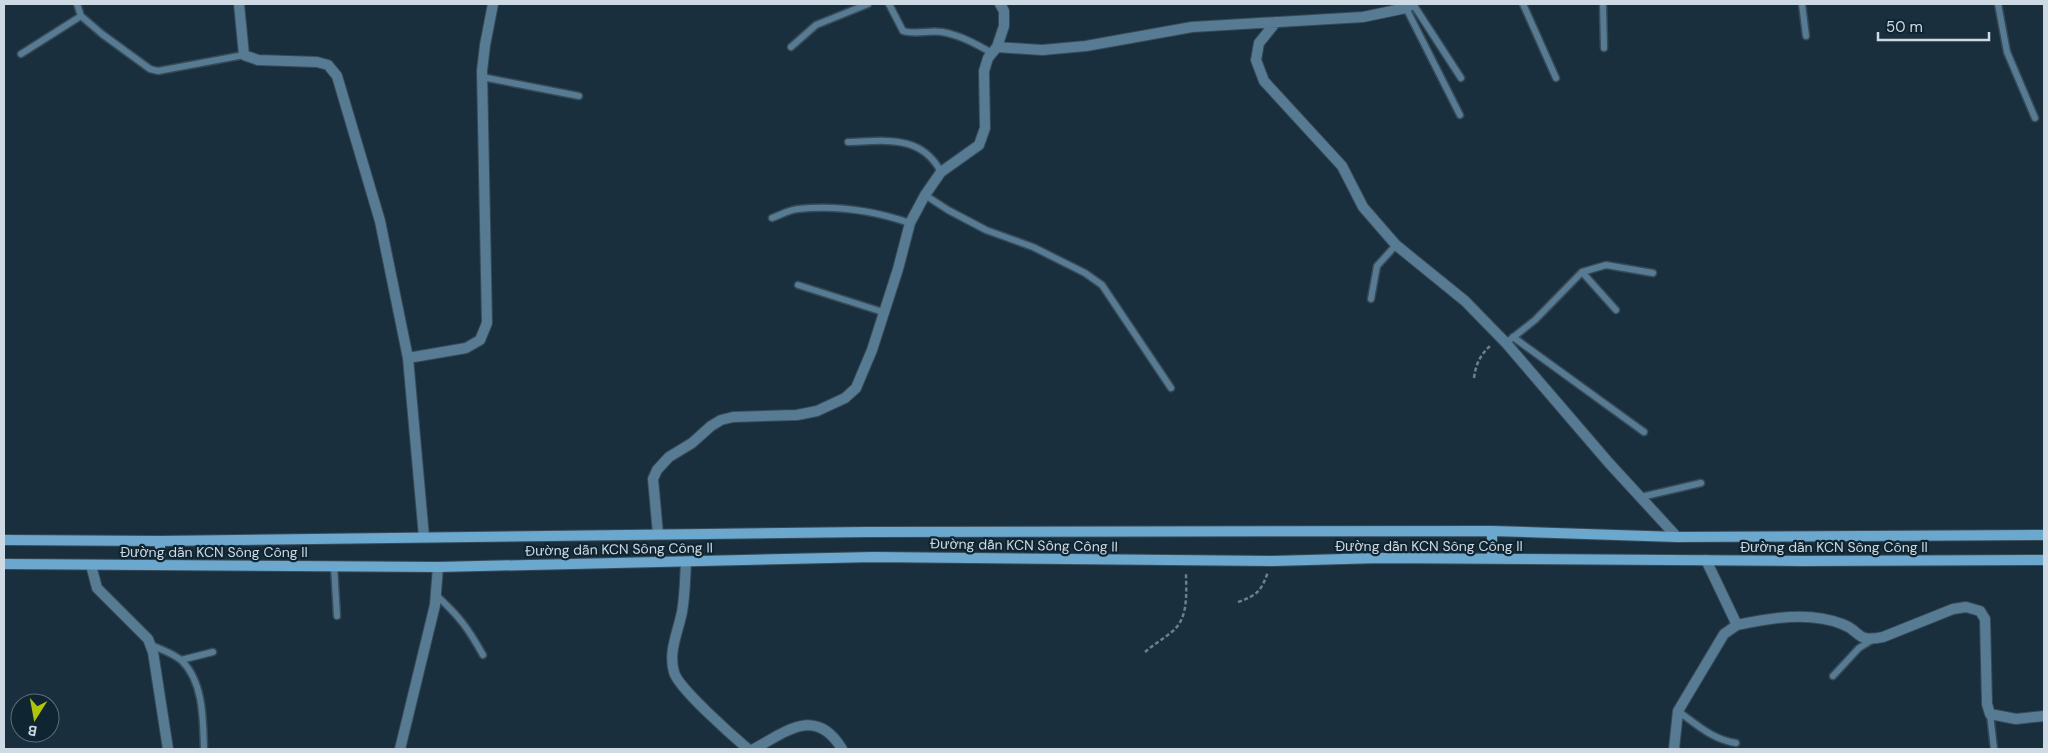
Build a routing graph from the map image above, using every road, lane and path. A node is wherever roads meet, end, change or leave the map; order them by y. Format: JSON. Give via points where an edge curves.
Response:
{"nodes":[{"id":1,"x":77,"y":4,"type":"edge"},
{"id":2,"x":239,"y":4,"type":"edge"},
{"id":3,"x":493,"y":4,"type":"edge"},
{"id":4,"x":868,"y":4,"type":"edge"},
{"id":5,"x":890,"y":4,"type":"edge"},
{"id":6,"x":1000,"y":4,"type":"edge"},
{"id":7,"x":1523,"y":4,"type":"edge"},
{"id":8,"x":1603,"y":4,"type":"edge"},
{"id":9,"x":1802,"y":4,"type":"edge"},
{"id":10,"x":1998,"y":4,"type":"edge"},
{"id":11,"x":1411,"y":5,"type":"edge"},
{"id":12,"x":81,"y":16,"type":"junction"},
{"id":13,"x":1276,"y":22,"type":"junction"},
{"id":14,"x":1806,"y":36,"type":"dead end"},
{"id":15,"x":791,"y":47,"type":"dead end"},
{"id":16,"x":1604,"y":48,"type":"dead end"},
{"id":17,"x":995,"y":50,"type":"junction"},
{"id":18,"x":21,"y":54,"type":"dead end"},
{"id":19,"x":244,"y":55,"type":"junction"},
{"id":20,"x":482,"y":77,"type":"junction"},
{"id":21,"x":1462,"y":78,"type":"dead end"},
{"id":22,"x":1556,"y":78,"type":"dead end"},
{"id":23,"x":579,"y":96,"type":"dead end"},
{"id":24,"x":1460,"y":115,"type":"dead end"},
{"id":25,"x":2035,"y":118,"type":"dead end"},
{"id":26,"x":848,"y":142,"type":"dead end"},
{"id":27,"x":940,"y":172,"type":"junction"},
{"id":28,"x":925,"y":194,"type":"junction"},
{"id":29,"x":772,"y":218,"type":"dead end"},
{"id":30,"x":910,"y":223,"type":"junction"},
{"id":31,"x":1396,"y":245,"type":"junction"},
{"id":32,"x":1582,"y":272,"type":"junction"},
{"id":33,"x":1653,"y":273,"type":"dead end"},
{"id":34,"x":798,"y":286,"type":"dead end"},
{"id":35,"x":1371,"y":299,"type":"dead end"},
{"id":36,"x":1616,"y":310,"type":"dead end"},
{"id":37,"x":883,"y":312,"type":"junction"},
{"id":38,"x":1506,"y":339,"type":"junction"},
{"id":39,"x":408,"y":358,"type":"junction"},
{"id":40,"x":1474,"y":378,"type":"dead end"},
{"id":41,"x":1171,"y":388,"type":"dead end"},
{"id":42,"x":1644,"y":432,"type":"dead end"},
{"id":43,"x":1701,"y":483,"type":"dead end"},
{"id":44,"x":1641,"y":497,"type":"junction"},
{"id":45,"x":1492,"y":531,"type":"junction"},
{"id":46,"x":658,"y":534,"type":"junction"},
{"id":47,"x":2044,"y":536,"type":"edge"},
{"id":48,"x":424,"y":537,"type":"junction"},
{"id":49,"x":1677,"y":537,"type":"junction"},
{"id":50,"x":4,"y":540,"type":"edge"},
{"id":51,"x":160,"y":541,"type":"junction"},
{"id":52,"x":1492,"y":559,"type":"junction"},
{"id":53,"x":1706,"y":560,"type":"junction"},
{"id":54,"x":2044,"y":560,"type":"edge"},
{"id":55,"x":1186,"y":561,"type":"junction"},
{"id":56,"x":1273,"y":561,"type":"junction"},
{"id":57,"x":686,"y":562,"type":"junction"},
{"id":58,"x":4,"y":564,"type":"edge"},
{"id":59,"x":160,"y":564,"type":"junction"},
{"id":60,"x":92,"y":565,"type":"junction"},
{"id":61,"x":334,"y":566,"type":"junction"},
{"id":62,"x":438,"y":567,"type":"junction"},
{"id":63,"x":436,"y":595,"type":"junction"},
{"id":64,"x":1238,"y":602,"type":"dead end"},
{"id":65,"x":337,"y":616,"type":"dead end"},
{"id":66,"x":1737,"y":625,"type":"junction"},
{"id":67,"x":1872,"y":640,"type":"junction"},
{"id":68,"x":150,"y":644,"type":"junction"},
{"id":69,"x":214,"y":652,"type":"dead end"},
{"id":70,"x":1145,"y":652,"type":"dead end"},
{"id":71,"x":483,"y":655,"type":"dead end"},
{"id":72,"x":181,"y":660,"type":"junction"},
{"id":73,"x":1833,"y":676,"type":"dead end"},
{"id":74,"x":1678,"y":710,"type":"junction"},
{"id":75,"x":1990,"y":714,"type":"junction"},
{"id":76,"x":2044,"y":716,"type":"edge"},
{"id":77,"x":1736,"y":744,"type":"dead end"},
{"id":78,"x":168,"y":749,"type":"edge"},
{"id":79,"x":204,"y":749,"type":"edge"},
{"id":80,"x":400,"y":749,"type":"edge"},
{"id":81,"x":748,"y":749,"type":"edge"},
{"id":82,"x":754,"y":749,"type":"edge"},
{"id":83,"x":842,"y":749,"type":"edge"},
{"id":84,"x":1674,"y":749,"type":"edge"},
{"id":85,"x":1994,"y":749,"type":"edge"}],
"edges":[{"from":1,"to":12,"type":"lane"},
{"from":2,"to":19,"type":"street"},
{"from":3,"to":20,"type":"street"},
{"from":4,"to":15,"type":"lane","via":[[816,25]]},
{"from":5,"to":17,"type":"lane","via":[[903,31],[910,34],[942,32]]},
{"from":6,"to":17,"type":"street","via":[[1004,11],[1004,26]]},
{"from":7,"to":22,"type":"lane"},
{"from":8,"to":16,"type":"lane"},
{"from":9,"to":14,"type":"lane"},
{"from":10,"to":25,"type":"lane","via":[[2007,52]]},
{"from":11,"to":13,"type":"street","via":[[1363,18]]},
{"from":11,"to":21,"type":"lane"},
{"from":11,"to":24,"type":"lane"},
{"from":12,"to":18,"type":"lane"},
{"from":12,"to":19,"type":"lane","via":[[116,45],[158,71]]},
{"from":13,"to":17,"type":"street","via":[[1192,28],[1086,46]]},
{"from":13,"to":31,"type":"street","via":[[1259,43],[1256,60],[1264,81],[1342,166],[1363,207]]},
{"from":17,"to":27,"type":"street","via":[[984,71],[985,128],[979,145]]},
{"from":19,"to":39,"type":"street","via":[[258,60],[317,62],[328,65],[337,76],[380,221]]},
{"from":20,"to":23,"type":"lane"},
{"from":20,"to":39,"type":"street","via":[[486,323],[480,340],[466,348]]},
{"from":26,"to":27,"type":"lane","via":[[900,141],[929,155]]},
{"from":27,"to":28,"type":"street"},
{"from":28,"to":30,"type":"street"},
{"from":28,"to":41,"type":"lane","via":[[986,230],[1033,247],[1102,285]]},
{"from":29,"to":30,"type":"lane","via":[[796,209],[847,209]]},
{"from":30,"to":37,"type":"street"},
{"from":31,"to":35,"type":"lane","via":[[1377,266]]},
{"from":31,"to":38,"type":"street"},
{"from":32,"to":33,"type":"lane","via":[[1606,266]]},
{"from":32,"to":36,"type":"lane"},
{"from":32,"to":38,"type":"lane","via":[[1535,320]]},
{"from":34,"to":37,"type":"lane"},
{"from":37,"to":46,"type":"street","via":[[856,388],[845,398],[817,411],[797,415],[721,420],[669,457],[657,470],[654,479]]},
{"from":38,"to":40,"type":"path","via":[[1483,352]]},
{"from":38,"to":42,"type":"lane"},
{"from":38,"to":44,"type":"street"},
{"from":39,"to":48,"type":"street"},
{"from":43,"to":44,"type":"lane"},
{"from":44,"to":49,"type":"street"},
{"from":45,"to":46,"type":"street","name":"Đường dẫn KCN Sông Công II"},
{"from":45,"to":49,"type":"street","name":"Đường dẫn KCN Sông Công II"},
{"from":45,"to":52,"type":"street"},
{"from":46,"to":48,"type":"street","name":"Đường dẫn KCN Sông Công II"},
{"from":47,"to":49,"type":"street","name":"Đường dẫn KCN Sông Công II"},
{"from":48,"to":51,"type":"street","name":"Đường dẫn KCN Sông Công II"},
{"from":50,"to":51,"type":"street","name":"Đường dẫn KCN Sông Công II"},
{"from":51,"to":59,"type":"street"},
{"from":52,"to":53,"type":"street","name":"Đường dẫn KCN Sông Công II"},
{"from":52,"to":56,"type":"street","name":"Đường dẫn KCN Sông Công II"},
{"from":53,"to":54,"type":"street","name":"Đường dẫn KCN Sông Công II"},
{"from":53,"to":66,"type":"street"},
{"from":55,"to":56,"type":"street","name":"Đường dẫn KCN Sông Công II"},
{"from":55,"to":57,"type":"street","name":"Đường dẫn KCN Sông Công II","via":[[874,557]]},
{"from":55,"to":70,"type":"path","via":[[1186,596],[1180,622]]},
{"from":56,"to":64,"type":"path","via":[[1260,590]]},
{"from":57,"to":62,"type":"street","name":"Đường dẫn KCN Sông Công II"},
{"from":57,"to":81,"type":"street","via":[[682,612],[674,641],[674,675],[714,719]]},
{"from":58,"to":60,"type":"street","name":"Đường dẫn KCN Sông Công II"},
{"from":59,"to":60,"type":"street","name":"Đường dẫn KCN Sông Công II"},
{"from":59,"to":61,"type":"street","name":"Đường dẫn KCN Sông Công II"},
{"from":60,"to":68,"type":"street","via":[[97,588]]},
{"from":61,"to":62,"type":"street","name":"Đường dẫn KCN Sông Công II"},
{"from":61,"to":65,"type":"lane"},
{"from":62,"to":63,"type":"street"},
{"from":63,"to":71,"type":"lane","via":[[468,627]]},
{"from":63,"to":80,"type":"street"},
{"from":66,"to":67,"type":"street","via":[[1787,617],[1818,618],[1842,624],[1861,638]]},
{"from":66,"to":74,"type":"street","via":[[1724,634]]},
{"from":67,"to":73,"type":"lane","via":[[1859,648]]},
{"from":67,"to":75,"type":"street","via":[[1953,609],[1966,607],[1980,611],[1985,619]]},
{"from":68,"to":72,"type":"lane"},
{"from":68,"to":78,"type":"street"},
{"from":69,"to":72,"type":"lane"},
{"from":72,"to":79,"type":"lane","via":[[196,683]]},
{"from":74,"to":77,"type":"lane","via":[[1707,734]]},
{"from":74,"to":84,"type":"street"},
{"from":75,"to":76,"type":"street","via":[[2016,719]]},
{"from":75,"to":85,"type":"lane"},
{"from":82,"to":83,"type":"street","via":[[788,730],[811,724],[827,730]]}]}
